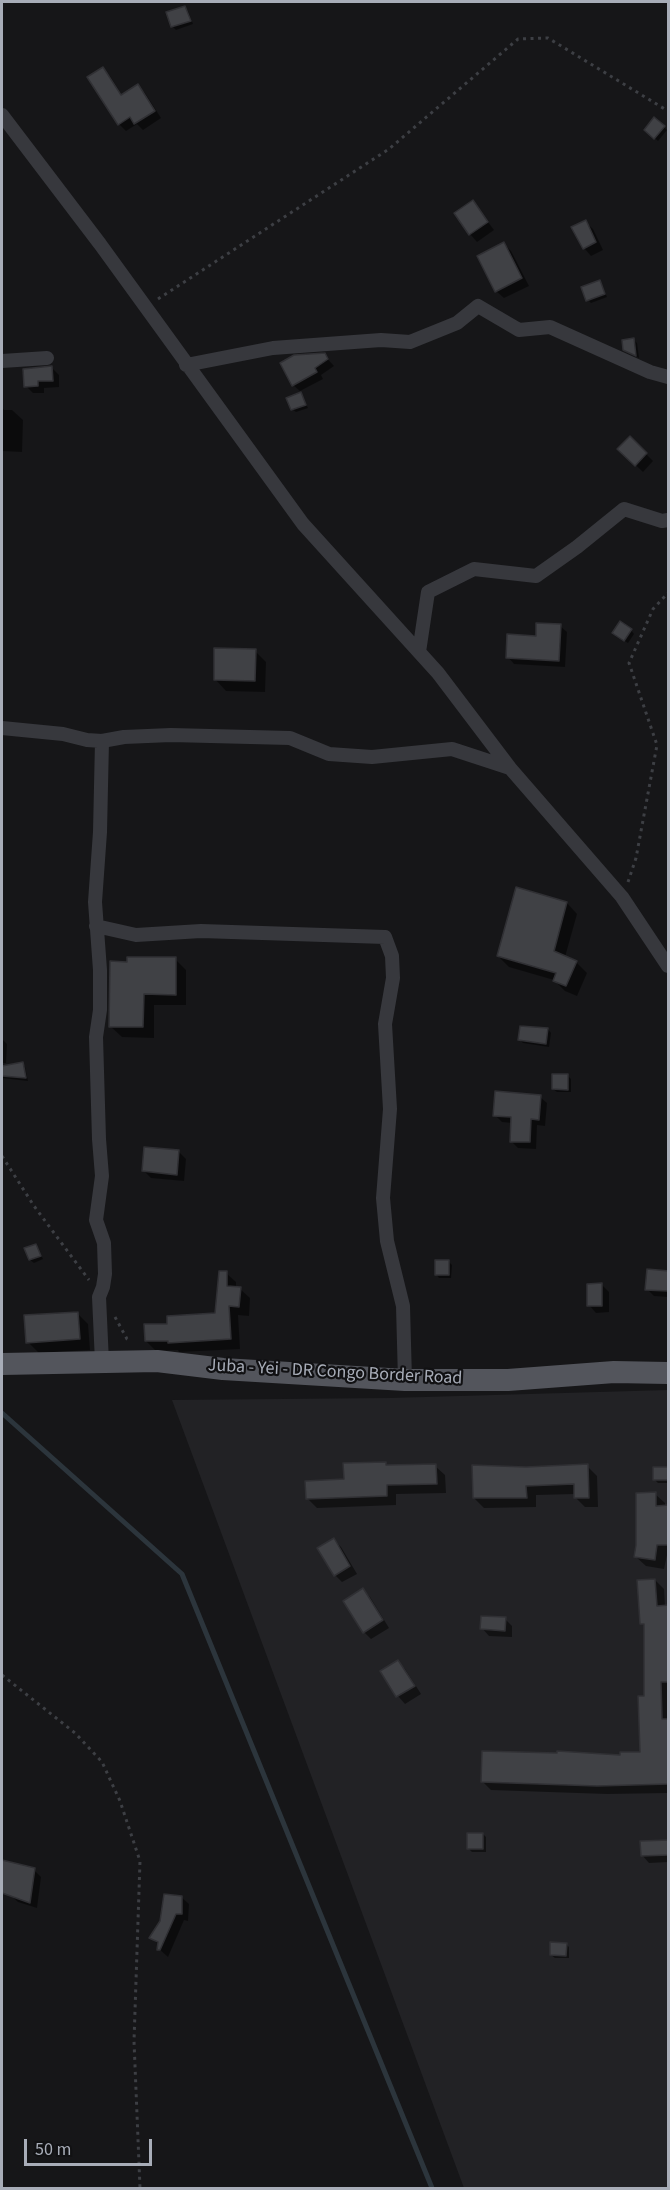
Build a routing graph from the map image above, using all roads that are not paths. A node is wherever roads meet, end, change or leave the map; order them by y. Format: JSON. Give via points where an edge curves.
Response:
{"nodes":[{"id":1,"x":2,"y":115,"type":"edge"},
{"id":2,"x":47,"y":358,"type":"dead end"},
{"id":3,"x":2,"y":361,"type":"edge"},
{"id":4,"x":186,"y":364,"type":"junction"},
{"id":5,"x":669,"y":377,"type":"edge"},
{"id":6,"x":669,"y":520,"type":"edge"},
{"id":7,"x":419,"y":652,"type":"junction"},
{"id":8,"x":2,"y":728,"type":"edge"},
{"id":9,"x":102,"y":741,"type":"junction"},
{"id":10,"x":510,"y":768,"type":"junction"},
{"id":11,"x":96,"y":926,"type":"junction"},
{"id":12,"x":669,"y":966,"type":"edge"},
{"id":13,"x":102,"y":1362,"type":"junction"},
{"id":14,"x":2,"y":1364,"type":"edge"},
{"id":15,"x":669,"y":1373,"type":"edge"},
{"id":16,"x":405,"y":1380,"type":"junction"}],
"edges":[{"from":1,"to":4,"type":"street"},
{"from":2,"to":3,"type":"street"},
{"from":4,"to":5,"type":"street","via":[[273,348],[381,340],[410,342],[458,323],[478,306],[519,330],[550,327]]},
{"from":4,"to":7,"type":"street","via":[[303,524]]},
{"from":6,"to":7,"type":"street","via":[[624,509],[536,576],[474,569],[428,592]]},
{"from":7,"to":10,"type":"street"},
{"from":8,"to":9,"type":"street"},
{"from":9,"to":10,"type":"street","via":[[171,735],[290,738],[329,754],[372,757],[452,749]]},
{"from":9,"to":11,"type":"street"},
{"from":10,"to":12,"type":"street","via":[[622,897]]},
{"from":11,"to":13,"type":"street","via":[[102,1176],[96,1220],[104,1243],[105,1274],[99,1297]]},
{"from":11,"to":16,"type":"street","via":[[136,935],[201,931],[385,937],[392,956],[393,978],[385,1024],[390,1109],[384,1198],[387,1241],[403,1306]]},
{"from":13,"to":14,"type":"main road","name":"Juba - Yei - DR Congo Border Road"},
{"from":13,"to":16,"type":"main road","name":"Juba - Yei - DR Congo Border Road","via":[[157,1361]]},
{"from":15,"to":16,"type":"main road","name":"Juba - Yei - DR Congo Border Road"}]}
